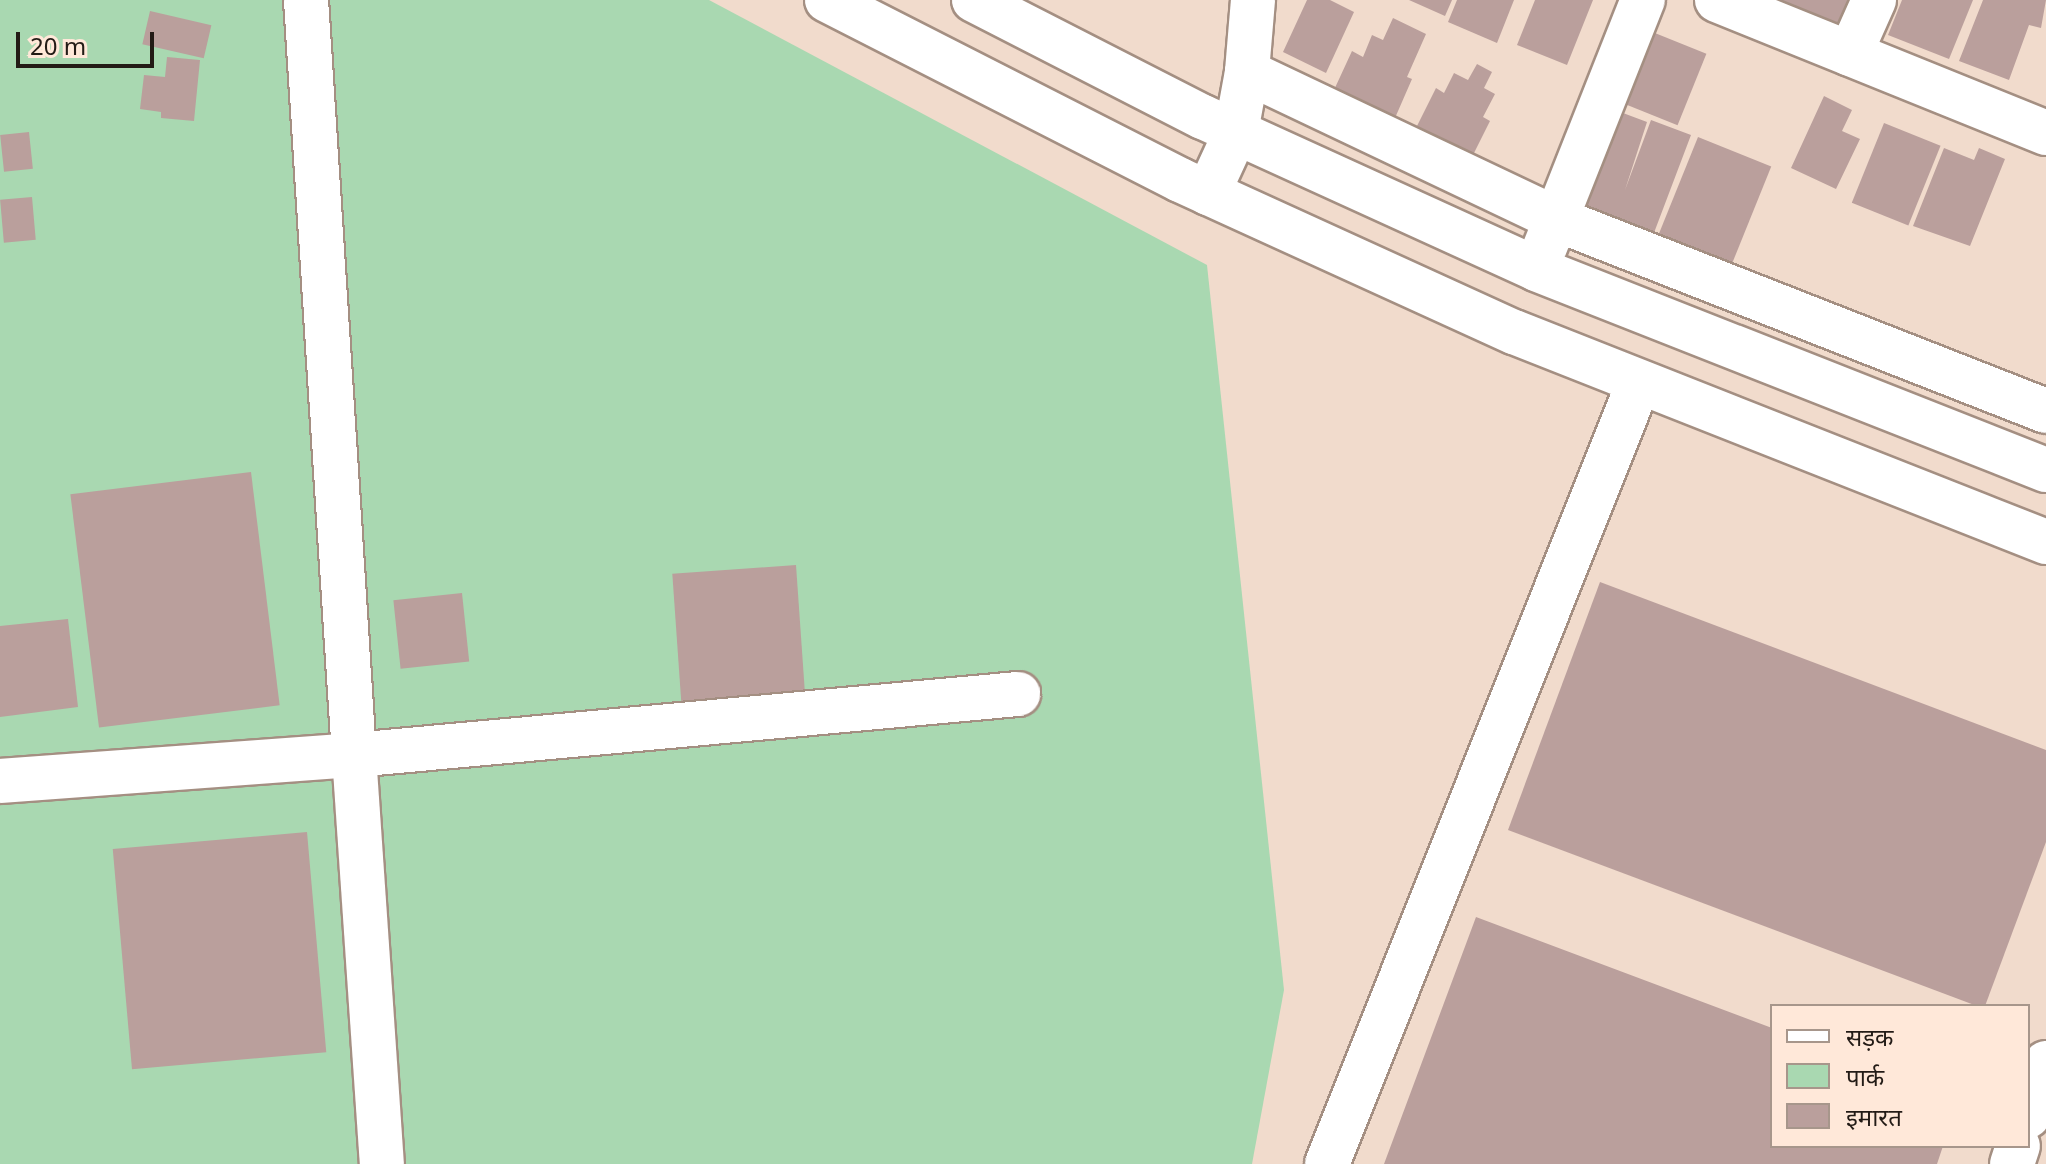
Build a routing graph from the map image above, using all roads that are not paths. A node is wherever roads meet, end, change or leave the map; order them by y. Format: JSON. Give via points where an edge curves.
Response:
{"nodes":[{"id":1,"x":306,"y":0,"type":"edge"},
{"id":2,"x":827,"y":0,"type":"edge"},
{"id":3,"x":974,"y":0,"type":"edge"},
{"id":4,"x":1253,"y":0,"type":"edge"},
{"id":5,"x":1643,"y":0,"type":"edge"},
{"id":6,"x":1717,"y":0,"type":"edge"},
{"id":7,"x":1874,"y":0,"type":"edge"},
{"id":8,"x":1850,"y":54,"type":"junction"},
{"id":9,"x":1247,"y":72,"type":"junction"},
{"id":10,"x":1236,"y":132,"type":"junction"},
{"id":11,"x":2046,"y":133,"type":"edge"},
{"id":12,"x":1208,"y":193,"type":"junction"},
{"id":13,"x":1556,"y":219,"type":"junction"},
{"id":14,"x":1536,"y":269,"type":"junction"},
{"id":15,"x":1639,"y":382,"type":"junction"},
{"id":16,"x":2046,"y":411,"type":"edge"},
{"id":17,"x":2046,"y":470,"type":"edge"},
{"id":18,"x":2046,"y":542,"type":"edge"},
{"id":19,"x":1018,"y":694,"type":"dead end"},
{"id":20,"x":354,"y":755,"type":"junction"},
{"id":21,"x":0,"y":781,"type":"edge"},
{"id":22,"x":2046,"y":1063,"type":"edge"},
{"id":23,"x":2030,"y":1110,"type":"edge"},
{"id":24,"x":382,"y":1164,"type":"edge"},
{"id":25,"x":1327,"y":1164,"type":"edge"}],
"edges":[{"from":1,"to":20,"type":"street"},
{"from":2,"to":12,"type":"street"},
{"from":3,"to":10,"type":"street"},
{"from":4,"to":9,"type":"street"},
{"from":5,"to":13,"type":"street"},
{"from":6,"to":8,"type":"street"},
{"from":7,"to":8,"type":"street"},
{"from":8,"to":11,"type":"street"},
{"from":9,"to":10,"type":"street"},
{"from":9,"to":13,"type":"street"},
{"from":10,"to":12,"type":"street"},
{"from":10,"to":14,"type":"street"},
{"from":12,"to":15,"type":"street","via":[[1514,332]]},
{"from":13,"to":14,"type":"street"},
{"from":13,"to":16,"type":"street"},
{"from":14,"to":17,"type":"street"},
{"from":15,"to":18,"type":"street"},
{"from":15,"to":25,"type":"street"},
{"from":19,"to":20,"type":"street"},
{"from":20,"to":21,"type":"street"},
{"from":20,"to":24,"type":"street"},
{"from":22,"to":23,"type":"street"}]}
